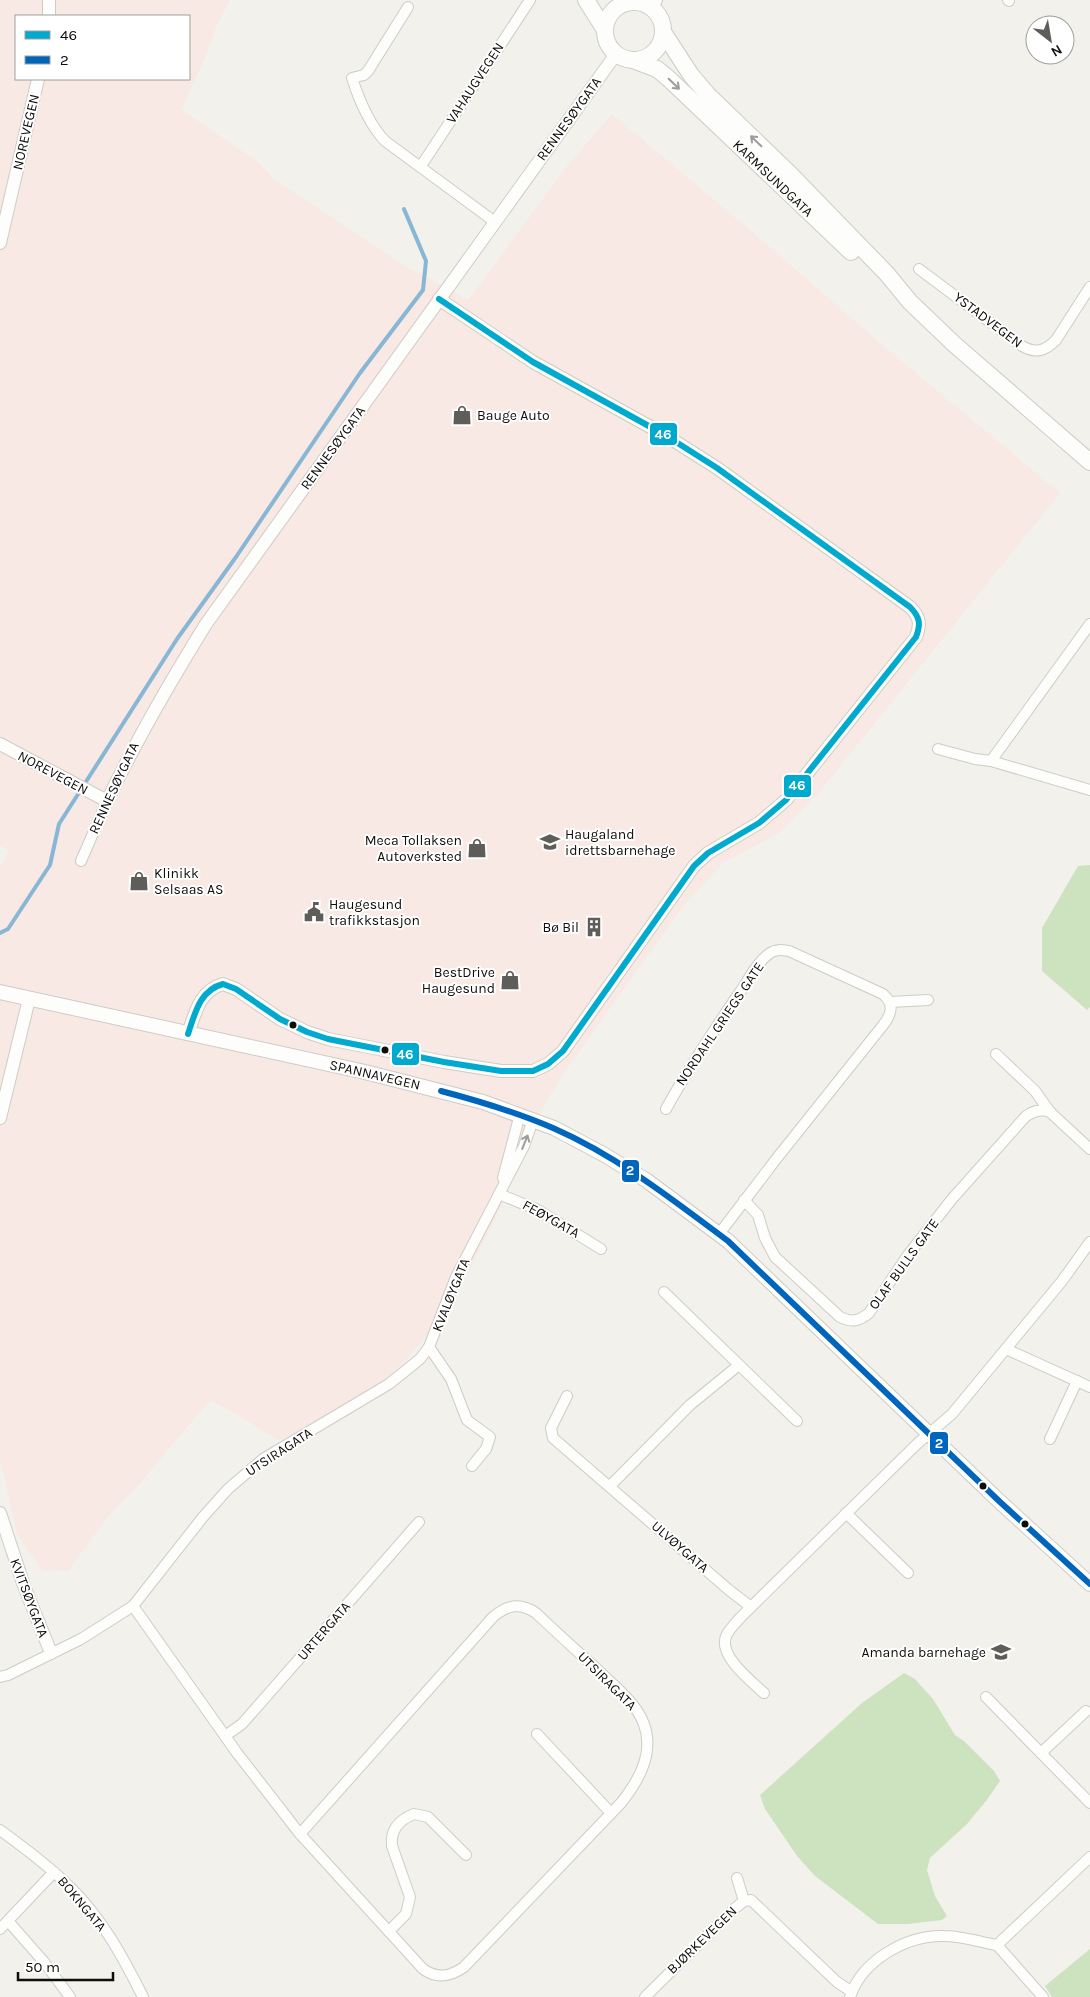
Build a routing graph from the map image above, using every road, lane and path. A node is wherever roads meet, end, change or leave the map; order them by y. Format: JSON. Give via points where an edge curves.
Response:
{"nodes":[{"id":1,"x":49,"y":0,"type":"edge"},
{"id":2,"x":530,"y":0,"type":"edge"},
{"id":3,"x":586,"y":0,"type":"edge"},
{"id":4,"x":644,"y":2,"type":"edge"},
{"id":5,"x":408,"y":8,"type":"dead end"},
{"id":6,"x":49,"y":15,"type":"edge"},
{"id":7,"x":605,"y":30,"type":"junction"},
{"id":8,"x":663,"y":32,"type":"junction"},
{"id":9,"x":616,"y":54,"type":"junction"},
{"id":10,"x":633,"y":60,"type":"junction"},
{"id":11,"x":38,"y":80,"type":"edge"},
{"id":12,"x":421,"y":166,"type":"junction"},
{"id":13,"x":495,"y":222,"type":"junction"},
{"id":14,"x":0,"y":243,"type":"edge"},
{"id":15,"x":919,"y":269,"type":"dead end"},
{"id":16,"x":1090,"y":287,"type":"edge"},
{"id":17,"x":440,"y":299,"type":"junction"},
{"id":18,"x":910,"y":302,"type":"junction"},
{"id":19,"x":1090,"y":462,"type":"edge"},
{"id":20,"x":1090,"y":624,"type":"edge"},
{"id":21,"x":0,"y":744,"type":"edge"},
{"id":22,"x":938,"y":749,"type":"dead end"},
{"id":23,"x":991,"y":761,"type":"junction"},
{"id":24,"x":1090,"y":790,"type":"edge"},
{"id":25,"x":107,"y":801,"type":"junction"},
{"id":26,"x":82,"y":861,"type":"dead end"},
{"id":27,"x":0,"y":992,"type":"edge"},
{"id":28,"x":29,"y":1000,"type":"junction"},
{"id":29,"x":928,"y":1000,"type":"dead end"},
{"id":30,"x":890,"y":1002,"type":"junction"},
{"id":31,"x":188,"y":1034,"type":"junction"},
{"id":32,"x":996,"y":1054,"type":"dead end"},
{"id":33,"x":666,"y":1109,"type":"dead end"},
{"id":34,"x":1050,"y":1112,"type":"junction"},
{"id":35,"x":520,"y":1114,"type":"junction"},
{"id":36,"x":0,"y":1118,"type":"edge"},
{"id":37,"x":534,"y":1120,"type":"junction"},
{"id":38,"x":1090,"y":1149,"type":"edge"},
{"id":39,"x":499,"y":1194,"type":"junction"},
{"id":40,"x":744,"y":1200,"type":"junction"},
{"id":41,"x":719,"y":1234,"type":"junction"},
{"id":42,"x":1090,"y":1242,"type":"edge"},
{"id":43,"x":601,"y":1249,"type":"dead end"},
{"id":44,"x":664,"y":1292,"type":"dead end"},
{"id":45,"x":429,"y":1347,"type":"junction"},
{"id":46,"x":1006,"y":1349,"type":"junction"},
{"id":47,"x":739,"y":1365,"type":"junction"},
{"id":48,"x":1077,"y":1381,"type":"junction"},
{"id":49,"x":1090,"y":1387,"type":"edge"},
{"id":50,"x":568,"y":1396,"type":"dead end"},
{"id":51,"x":797,"y":1421,"type":"dead end"},
{"id":52,"x":930,"y":1434,"type":"junction"},
{"id":53,"x":1050,"y":1440,"type":"dead end"},
{"id":54,"x":472,"y":1466,"type":"dead end"},
{"id":55,"x":610,"y":1486,"type":"junction"},
{"id":56,"x":0,"y":1513,"type":"edge"},
{"id":57,"x":846,"y":1513,"type":"junction"},
{"id":58,"x":419,"y":1522,"type":"dead end"},
{"id":59,"x":908,"y":1573,"type":"dead end"},
{"id":60,"x":1090,"y":1584,"type":"edge"},
{"id":61,"x":133,"y":1606,"type":"junction"},
{"id":62,"x":750,"y":1607,"type":"junction"},
{"id":63,"x":51,"y":1653,"type":"junction"},
{"id":64,"x":0,"y":1677,"type":"edge"},
{"id":65,"x":764,"y":1693,"type":"dead end"},
{"id":66,"x":986,"y":1697,"type":"dead end"},
{"id":67,"x":1086,"y":1711,"type":"dead end"},
{"id":68,"x":537,"y":1734,"type":"dead end"},
{"id":69,"x":225,"y":1736,"type":"junction"},
{"id":70,"x":1041,"y":1753,"type":"junction"},
{"id":71,"x":1090,"y":1803,"type":"edge"},
{"id":72,"x":611,"y":1813,"type":"junction"},
{"id":73,"x":0,"y":1830,"type":"edge"},
{"id":74,"x":300,"y":1834,"type":"junction"},
{"id":75,"x":466,"y":1855,"type":"dead end"},
{"id":76,"x":1090,"y":1857,"type":"edge"},
{"id":77,"x":54,"y":1872,"type":"junction"},
{"id":78,"x":736,"y":1878,"type":"dead end"},
{"id":79,"x":744,"y":1901,"type":"junction"},
{"id":80,"x":8,"y":1921,"type":"junction"},
{"id":81,"x":0,"y":1929,"type":"edge"},
{"id":82,"x":389,"y":1931,"type":"junction"},
{"id":83,"x":997,"y":1945,"type":"junction"},
{"id":84,"x":851,"y":1995,"type":"edge"},
{"id":85,"x":70,"y":1997,"type":"edge"},
{"id":86,"x":142,"y":1997,"type":"edge"},
{"id":87,"x":645,"y":1997,"type":"edge"},
{"id":88,"x":1043,"y":1997,"type":"edge"}],
"edges":[{"from":1,"to":6,"type":"street"},
{"from":2,"to":12,"type":"street","name":"VAHAUGVEGEN"},
{"from":3,"to":7,"type":"highway"},
{"from":4,"to":7,"type":"highway","via":[[620,5],[612,11]]},
{"from":4,"to":8,"type":"highway","via":[[661,20]]},
{"from":5,"to":12,"type":"street","via":[[368,71],[352,78],[380,136]]},
{"from":7,"to":9,"type":"highway","via":[[609,46]]},
{"from":8,"to":10,"type":"highway","via":[[660,44],[651,54]]},
{"from":18,"to":8,"type":"highway","name":"KARMSUNDGATA","one_way":true,"via":[[791,175],[708,94],[691,75]]},
{"from":9,"to":10,"type":"highway"},
{"from":9,"to":13,"type":"street","name":"RENNESØYGATA"},
{"from":10,"to":18,"type":"highway","name":"KARMSUNDGATA","one_way":true,"via":[[668,78],[882,282]]},
{"from":11,"to":14,"type":"street","name":"NOREVEGEN"},
{"from":12,"to":13,"type":"street"},
{"from":13,"to":17,"type":"street","name":"RENNESØYGATA"},
{"from":15,"to":16,"type":"street","name":"YSTADVEGEN","via":[[1022,346],[1037,352],[1056,340]]},
{"from":17,"to":25,"type":"street","name":"RENNESØYGATA","via":[[206,624],[133,746]]},
{"from":17,"to":31,"type":"street","via":[[533,362],[665,435],[717,468],[910,607],[919,621],[916,637],[786,800],[759,823],[708,853],[694,866],[563,1051],[548,1064],[533,1071],[501,1071],[328,1039],[294,1027],[223,984],[209,990],[200,999]]},
{"from":18,"to":19,"type":"highway","name":"KARMSUNDGATA"},
{"from":20,"to":23,"type":"street"},
{"from":21,"to":25,"type":"street","name":"NOREVEGEN"},
{"from":22,"to":23,"type":"street"},
{"from":23,"to":24,"type":"street"},
{"from":25,"to":26,"type":"street","name":"RENNESØYGATA"},
{"from":27,"to":28,"type":"main road","name":"SPANNAVEGEN"},
{"from":28,"to":31,"type":"main road","name":"SPANNAVEGEN"},
{"from":28,"to":36,"type":"street"},
{"from":29,"to":30,"type":"street"},
{"from":30,"to":33,"type":"street","name":"NORDAHL GRIEGS GATE","via":[[883,994],[795,954],[772,951],[734,1001]]},
{"from":30,"to":40,"type":"street","via":[[890,1015],[884,1024]]},
{"from":31,"to":35,"type":"main road","name":"SPANNAVEGEN","via":[[366,1072]]},
{"from":32,"to":34,"type":"street","via":[[1035,1091]]},
{"from":34,"to":38,"type":"street"},
{"from":34,"to":40,"type":"street","name":"OLAF BULLS GATE","via":[[1034,1111],[1026,1116],[952,1199],[868,1313],[855,1321],[848,1322],[840,1317],[775,1257],[758,1215]]},
{"from":35,"to":37,"type":"main road","name":"SPANNAVEGEN"},
{"from":35,"to":39,"type":"street","name":"KVALØYGATA"},
{"from":39,"to":37,"type":"street","name":"KVALØYGATA","one_way":true},
{"from":37,"to":41,"type":"main road","name":"SPANNAVEGEN","via":[[627,1168]]},
{"from":39,"to":43,"type":"street","name":"FEØYGATA","via":[[538,1210]]},
{"from":39,"to":45,"type":"street","name":"KVALØYGATA","via":[[456,1277]]},
{"from":40,"to":41,"type":"street"},
{"from":41,"to":52,"type":"main road","name":"SPANNAVEGEN"},
{"from":42,"to":46,"type":"street"},
{"from":44,"to":47,"type":"street"},
{"from":45,"to":54,"type":"street","name":"KVALØYGATA","via":[[451,1379],[467,1420],[490,1438],[486,1449]]},
{"from":45,"to":61,"type":"street","name":"UTSIRAGATA","via":[[409,1369],[389,1384],[245,1473],[203,1517]]},
{"from":46,"to":48,"type":"street"},
{"from":46,"to":52,"type":"street","via":[[952,1414]]},
{"from":47,"to":51,"type":"street"},
{"from":47,"to":55,"type":"street","via":[[683,1411]]},
{"from":48,"to":49,"type":"street"},
{"from":48,"to":53,"type":"street"},
{"from":50,"to":55,"type":"street","name":"ULVØYGATA","via":[[551,1428],[553,1438]]},
{"from":52,"to":57,"type":"street"},
{"from":52,"to":60,"type":"main road","name":"SPANNAVEGEN"},
{"from":55,"to":62,"type":"street","name":"ULVØYGATA"},
{"from":56,"to":63,"type":"street","name":"KVITSØYGATA"},
{"from":57,"to":59,"type":"street"},
{"from":57,"to":62,"type":"street"},
{"from":58,"to":69,"type":"street","name":"URTERGATA","via":[[242,1724]]},
{"from":61,"to":63,"type":"street","name":"UTSIRAGATA"},
{"from":61,"to":69,"type":"street","name":"UTSIRAGATA"},
{"from":62,"to":65,"type":"street","via":[[727,1634],[725,1649]]},
{"from":63,"to":64,"type":"street"},
{"from":66,"to":70,"type":"street"},
{"from":67,"to":70,"type":"street"},
{"from":68,"to":72,"type":"street"},
{"from":69,"to":74,"type":"street","name":"UTSIRAGATA"},
{"from":70,"to":71,"type":"street"},
{"from":72,"to":74,"type":"street","name":"UTSIRAGATA","via":[[638,1779],[645,1762],[647,1743],[641,1716],[624,1695],[543,1619],[520,1605],[511,1606],[493,1618]]},
{"from":72,"to":82,"type":"street","name":"UTSIRAGATA","via":[[456,1973],[431,1975]]},
{"from":73,"to":77,"type":"street","name":"BOKNGATA"},
{"from":74,"to":82,"type":"street","name":"UTSIRAGATA"},
{"from":75,"to":82,"type":"street","via":[[428,1817],[414,1814],[399,1823],[393,1830],[392,1846],[410,1897],[406,1914]]},
{"from":76,"to":83,"type":"street"},
{"from":77,"to":80,"type":"street"},
{"from":77,"to":86,"type":"street","name":"BOKNGATA","via":[[103,1927],[131,1972]]},
{"from":78,"to":79,"type":"street"},
{"from":79,"to":84,"type":"street","name":"BJØRKEVEGEN","via":[[751,1900],[758,1905]]},
{"from":79,"to":87,"type":"street","name":"BJØRKEVEGEN"},
{"from":80,"to":81,"type":"street"},
{"from":80,"to":85,"type":"street"},
{"from":83,"to":84,"type":"street","via":[[946,1936],[914,1940],[884,1955],[871,1966]]},
{"from":83,"to":88,"type":"street"}]}
